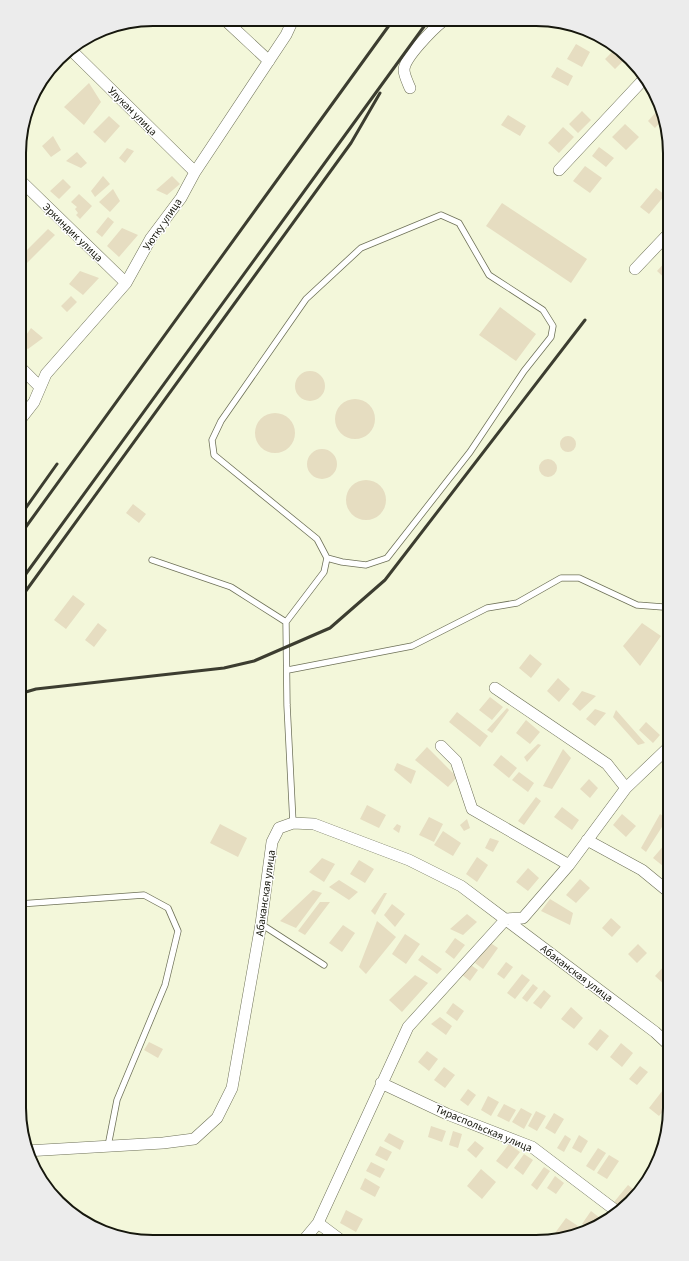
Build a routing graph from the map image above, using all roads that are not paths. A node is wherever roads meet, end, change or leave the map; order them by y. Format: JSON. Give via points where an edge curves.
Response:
{"nodes":[{"id":1,"x":232,"y":26,"type":"edge"},
{"id":2,"x":290,"y":26,"type":"edge"},
{"id":3,"x":437,"y":26,"type":"edge"},
{"id":4,"x":74,"y":53,"type":"edge"},
{"id":5,"x":269,"y":61,"type":"junction"},
{"id":6,"x":641,"y":82,"type":"edge"},
{"id":7,"x":410,"y":88,"type":"dead end"},
{"id":8,"x":559,"y":170,"type":"dead end"},
{"id":9,"x":195,"y":172,"type":"junction"},
{"id":10,"x":26,"y":186,"type":"edge"},
{"id":11,"x":663,"y":239,"type":"edge"},
{"id":12,"x":635,"y":269,"type":"dead end"},
{"id":13,"x":126,"y":283,"type":"junction"},
{"id":14,"x":26,"y":373,"type":"edge"},
{"id":15,"x":40,"y":387,"type":"junction"},
{"id":16,"x":26,"y":412,"type":"edge"},
{"id":17,"x":326,"y":558,"type":"junction"},
{"id":18,"x":152,"y":560,"type":"dead end"},
{"id":19,"x":663,"y":607,"type":"edge"},
{"id":20,"x":286,"y":622,"type":"junction"},
{"id":21,"x":288,"y":670,"type":"junction"},
{"id":22,"x":495,"y":688,"type":"dead end"},
{"id":23,"x":441,"y":746,"type":"dead end"},
{"id":24,"x":663,"y":753,"type":"edge"},
{"id":25,"x":626,"y":788,"type":"junction"},
{"id":26,"x":293,"y":823,"type":"junction"},
{"id":27,"x":587,"y":840,"type":"junction"},
{"id":28,"x":569,"y":865,"type":"junction"},
{"id":29,"x":663,"y":887,"type":"edge"},
{"id":30,"x":26,"y":903,"type":"edge"},
{"id":31,"x":506,"y":918,"type":"junction"},
{"id":32,"x":261,"y":924,"type":"junction"},
{"id":33,"x":324,"y":965,"type":"dead end"},
{"id":34,"x":663,"y":1039,"type":"edge"},
{"id":35,"x":381,"y":1083,"type":"junction"},
{"id":36,"x":108,"y":1146,"type":"junction"},
{"id":37,"x":34,"y":1151,"type":"edge"},
{"id":38,"x":613,"y":1209,"type":"edge"},
{"id":39,"x":318,"y":1223,"type":"junction"},
{"id":40,"x":308,"y":1235,"type":"edge"},
{"id":41,"x":334,"y":1235,"type":"edge"}],
"edges":[{"from":1,"to":5,"type":"street"},
{"from":2,"to":5,"type":"street","name":"Уютку улица"},
{"from":3,"to":7,"type":"street","via":[[407,61],[404,70]]},
{"from":4,"to":9,"type":"street","name":"Улукан улица"},
{"from":5,"to":9,"type":"street","name":"Уютку улица"},
{"from":6,"to":8,"type":"street"},
{"from":9,"to":13,"type":"street","name":"Уютку улица","via":[[180,198],[150,238]]},
{"from":10,"to":13,"type":"street","name":"Эркиндик улица"},
{"from":11,"to":12,"type":"street"},
{"from":13,"to":15,"type":"street","name":"Уютку улица","via":[[46,374]]},
{"from":14,"to":15,"type":"street"},
{"from":15,"to":16,"type":"street","name":"Уютку улица","via":[[34,402]]},
{"from":17,"to":17,"type":"lane","via":[[317,539],[214,455],[212,440],[221,421],[306,299],[361,248],[441,215],[460,223],[489,274],[543,310],[553,326],[551,337],[524,370],[470,452],[387,558],[366,565]]},
{"from":17,"to":20,"type":"lane","via":[[324,572]]},
{"from":18,"to":20,"type":"lane","via":[[231,587]]},
{"from":19,"to":21,"type":"lane","via":[[637,605],[579,578],[561,578],[516,603],[487,608],[412,646]]},
{"from":20,"to":21,"type":"lane"},
{"from":21,"to":26,"type":"lane","via":[[287,705]]},
{"from":22,"to":25,"type":"street","via":[[607,764]]},
{"from":23,"to":28,"type":"street","via":[[456,761],[472,809]]},
{"from":24,"to":25,"type":"street"},
{"from":25,"to":27,"type":"street"},
{"from":26,"to":31,"type":"street","name":"Абаканская улица","via":[[314,824],[409,860],[461,886]]},
{"from":26,"to":32,"type":"street","name":"Абаканская улица","via":[[279,828],[272,842]]},
{"from":27,"to":28,"type":"street"},
{"from":27,"to":29,"type":"street","via":[[642,870]]},
{"from":28,"to":31,"type":"street","via":[[523,918]]},
{"from":30,"to":36,"type":"lane","via":[[144,895],[168,908],[178,931],[165,985],[117,1100]]},
{"from":31,"to":34,"type":"street","name":"Абаканская улица"},
{"from":31,"to":35,"type":"street","via":[[408,1026]]},
{"from":32,"to":33,"type":"lane"},
{"from":32,"to":36,"type":"street","name":"Абаканская улица","via":[[232,1088],[217,1118],[194,1139]]},
{"from":35,"to":38,"type":"street","name":"Тираспольская улица","via":[[447,1114],[532,1147]]},
{"from":35,"to":39,"type":"street"},
{"from":36,"to":37,"type":"street","name":"Абаканская улица"},
{"from":39,"to":40,"type":"street"},
{"from":39,"to":41,"type":"street"}]}
